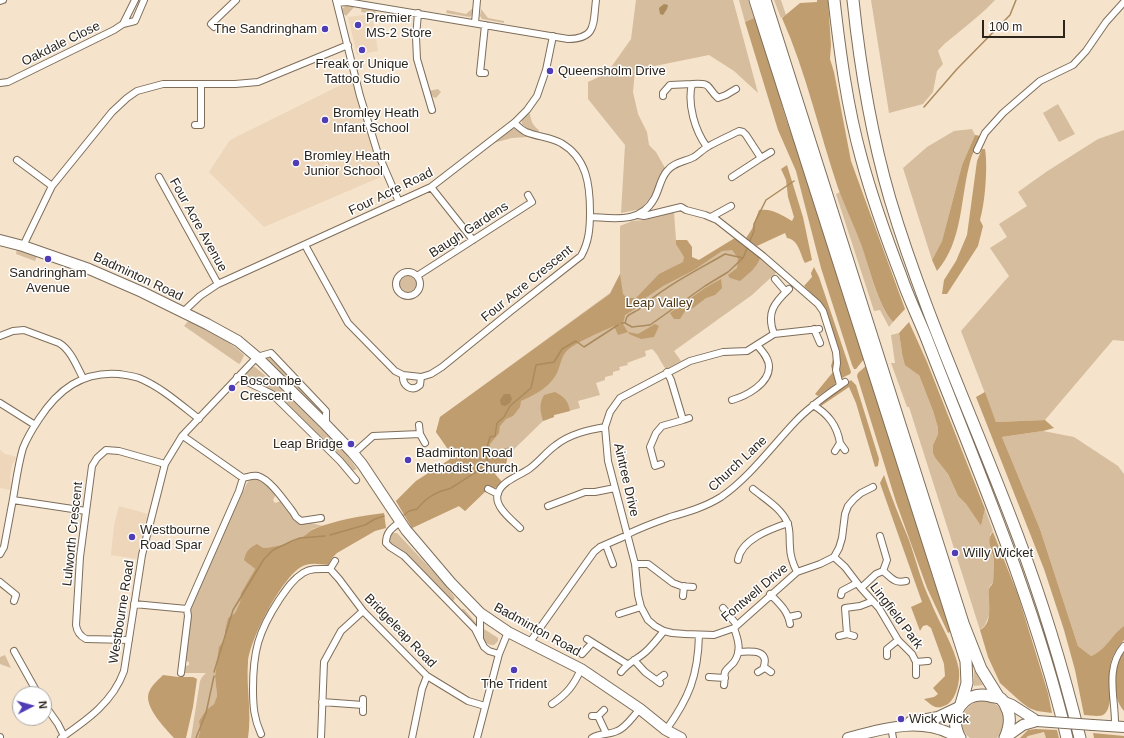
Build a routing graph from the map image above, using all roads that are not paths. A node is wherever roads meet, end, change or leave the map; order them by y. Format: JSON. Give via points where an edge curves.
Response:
{"nodes":[{"id":1,"x":3,"y":0,"type":"edge"},
{"id":2,"x":135,"y":0,"type":"edge"},
{"id":3,"x":144,"y":0,"type":"edge"},
{"id":4,"x":236,"y":0,"type":"edge"},
{"id":5,"x":477,"y":0,"type":"edge"},
{"id":6,"x":596,"y":0,"type":"edge"},
{"id":7,"x":754,"y":0,"type":"edge"},
{"id":8,"x":765,"y":0,"type":"edge"},
{"id":9,"x":834,"y":0,"type":"edge"},
{"id":10,"x":853,"y":0,"type":"edge"},
{"id":11,"x":0,"y":1,"type":"edge"},
{"id":12,"x":336,"y":1,"type":"edge"},
{"id":13,"x":1124,"y":2,"type":"edge"},
{"id":14,"x":418,"y":14,"type":"junction"},
{"id":15,"x":475,"y":23,"type":"junction"},
{"id":16,"x":123,"y":24,"type":"junction"},
{"id":17,"x":211,"y":24,"type":"dead end"},
{"id":18,"x":485,"y":25,"type":"junction"},
{"id":19,"x":553,"y":36,"type":"junction"},
{"id":20,"x":348,"y":45,"type":"junction"},
{"id":21,"x":472,"y":71,"type":"dead end"},
{"id":22,"x":8,"y":82,"type":"junction"},
{"id":23,"x":0,"y":83,"type":"edge"},
{"id":24,"x":202,"y":84,"type":"junction"},
{"id":25,"x":692,"y":84,"type":"junction"},
{"id":26,"x":0,"y":86,"type":"edge"},
{"id":27,"x":736,"y":89,"type":"dead end"},
{"id":28,"x":663,"y":96,"type":"dead end"},
{"id":29,"x":432,"y":110,"type":"dead end"},
{"id":30,"x":514,"y":123,"type":"junction"},
{"id":31,"x":201,"y":125,"type":"dead end"},
{"id":32,"x":707,"y":147,"type":"junction"},
{"id":33,"x":977,"y":150,"type":"dead end"},
{"id":34,"x":771,"y":152,"type":"dead end"},
{"id":35,"x":761,"y":158,"type":"junction"},
{"id":36,"x":17,"y":160,"type":"dead end"},
{"id":37,"x":160,"y":177,"type":"dead end"},
{"id":38,"x":732,"y":177,"type":"dead end"},
{"id":39,"x":52,"y":186,"type":"junction"},
{"id":40,"x":431,"y":187,"type":"junction"},
{"id":41,"x":528,"y":195,"type":"dead end"},
{"id":42,"x":399,"y":202,"type":"junction"},
{"id":43,"x":731,"y":206,"type":"dead end"},
{"id":44,"x":638,"y":215,"type":"junction"},
{"id":45,"x":590,"y":217,"type":"junction"},
{"id":46,"x":711,"y":217,"type":"junction"},
{"id":47,"x":0,"y":240,"type":"edge"},
{"id":48,"x":474,"y":240,"type":"junction"},
{"id":49,"x":305,"y":245,"type":"junction"},
{"id":50,"x":23,"y":246,"type":"junction"},
{"id":51,"x":417,"y":276,"type":"junction"},
{"id":52,"x":774,"y":279,"type":"dead end"},
{"id":53,"x":218,"y":284,"type":"junction"},
{"id":54,"x":183,"y":312,"type":"junction"},
{"id":55,"x":774,"y":334,"type":"junction"},
{"id":56,"x":0,"y":336,"type":"edge"},
{"id":57,"x":820,"y":343,"type":"dead end"},
{"id":58,"x":757,"y":345,"type":"junction"},
{"id":59,"x":257,"y":357,"type":"junction"},
{"id":60,"x":667,"y":372,"type":"junction"},
{"id":61,"x":403,"y":375,"type":"junction"},
{"id":62,"x":237,"y":377,"type":"junction"},
{"id":63,"x":421,"y":377,"type":"junction"},
{"id":64,"x":83,"y":378,"type":"junction"},
{"id":65,"x":740,"y":397,"type":"junction"},
{"id":66,"x":732,"y":400,"type":"dead end"},
{"id":67,"x":0,"y":403,"type":"edge"},
{"id":68,"x":741,"y":405,"type":"dead end"},
{"id":69,"x":813,"y":405,"type":"junction"},
{"id":70,"x":199,"y":419,"type":"junction"},
{"id":71,"x":35,"y":425,"type":"junction"},
{"id":72,"x":419,"y":425,"type":"dead end"},
{"id":73,"x":605,"y":427,"type":"junction"},
{"id":74,"x":420,"y":434,"type":"junction"},
{"id":75,"x":183,"y":436,"type":"junction"},
{"id":76,"x":840,"y":443,"type":"junction"},
{"id":77,"x":425,"y":444,"type":"dead end"},
{"id":78,"x":844,"y":450,"type":"dead end"},
{"id":79,"x":835,"y":451,"type":"dead end"},
{"id":80,"x":353,"y":454,"type":"junction"},
{"id":81,"x":165,"y":464,"type":"junction"},
{"id":82,"x":661,"y":464,"type":"dead end"},
{"id":83,"x":243,"y":478,"type":"junction"},
{"id":84,"x":356,"y":480,"type":"dead end"},
{"id":85,"x":873,"y":487,"type":"dead end"},
{"id":86,"x":616,"y":488,"type":"junction"},
{"id":87,"x":488,"y":489,"type":"dead end"},
{"id":88,"x":753,"y":489,"type":"dead end"},
{"id":89,"x":498,"y":494,"type":"junction"},
{"id":90,"x":13,"y":500,"type":"junction"},
{"id":91,"x":548,"y":506,"type":"dead end"},
{"id":92,"x":86,"y":512,"type":"junction"},
{"id":93,"x":321,"y":518,"type":"dead end"},
{"id":94,"x":400,"y":522,"type":"junction"},
{"id":95,"x":788,"y":523,"type":"junction"},
{"id":96,"x":520,"y":528,"type":"dead end"},
{"id":97,"x":626,"y":535,"type":"junction"},
{"id":98,"x":746,"y":536,"type":"dead end"},
{"id":99,"x":883,"y":539,"type":"dead end"},
{"id":100,"x":751,"y":540,"type":"junction"},
{"id":101,"x":606,"y":545,"type":"junction"},
{"id":102,"x":0,"y":554,"type":"edge"},
{"id":103,"x":834,"y":557,"type":"junction"},
{"id":104,"x":738,"y":560,"type":"dead end"},
{"id":105,"x":335,"y":561,"type":"dead end"},
{"id":106,"x":613,"y":564,"type":"dead end"},
{"id":107,"x":635,"y":564,"type":"junction"},
{"id":108,"x":330,"y":569,"type":"junction"},
{"id":109,"x":883,"y":571,"type":"junction"},
{"id":110,"x":797,"y":572,"type":"junction"},
{"id":111,"x":906,"y":581,"type":"dead end"},
{"id":112,"x":0,"y":582,"type":"edge"},
{"id":113,"x":684,"y":586,"type":"junction"},
{"id":114,"x":859,"y":586,"type":"junction"},
{"id":115,"x":693,"y":587,"type":"dead end"},
{"id":116,"x":770,"y":594,"type":"junction"},
{"id":117,"x":841,"y":595,"type":"dead end"},
{"id":118,"x":683,"y":596,"type":"dead end"},
{"id":119,"x":14,"y":601,"type":"dead end"},
{"id":120,"x":873,"y":601,"type":"junction"},
{"id":121,"x":134,"y":604,"type":"junction"},
{"id":122,"x":641,"y":607,"type":"junction"},
{"id":123,"x":723,"y":608,"type":"dead end"},
{"id":124,"x":187,"y":609,"type":"junction"},
{"id":125,"x":363,"y":611,"type":"junction"},
{"id":126,"x":620,"y":611,"type":"dead end"},
{"id":127,"x":480,"y":613,"type":"junction"},
{"id":128,"x":798,"y":616,"type":"dead end"},
{"id":129,"x":789,"y":617,"type":"junction"},
{"id":130,"x":790,"y":624,"type":"dead end"},
{"id":131,"x":736,"y":626,"type":"junction"},
{"id":132,"x":664,"y":631,"type":"junction"},
{"id":133,"x":508,"y":632,"type":"junction"},
{"id":134,"x":847,"y":634,"type":"junction"},
{"id":135,"x":699,"y":635,"type":"junction"},
{"id":136,"x":839,"y":636,"type":"dead end"},
{"id":137,"x":854,"y":636,"type":"dead end"},
{"id":138,"x":480,"y":638,"type":"junction"},
{"id":139,"x":129,"y":640,"type":"junction"},
{"id":140,"x":898,"y":640,"type":"junction"},
{"id":141,"x":530,"y":642,"type":"junction"},
{"id":142,"x":1124,"y":646,"type":"edge"},
{"id":143,"x":14,"y":651,"type":"dead end"},
{"id":144,"x":738,"y":652,"type":"junction"},
{"id":145,"x":499,"y":654,"type":"junction"},
{"id":146,"x":582,"y":654,"type":"dead end"},
{"id":147,"x":887,"y":656,"type":"dead end"},
{"id":148,"x":634,"y":660,"type":"junction"},
{"id":149,"x":928,"y":661,"type":"dead end"},
{"id":150,"x":916,"y":662,"type":"junction"},
{"id":151,"x":627,"y":664,"type":"junction"},
{"id":152,"x":764,"y":668,"type":"junction"},
{"id":153,"x":581,"y":669,"type":"junction"},
{"id":154,"x":621,"y":672,"type":"dead end"},
{"id":155,"x":758,"y":672,"type":"dead end"},
{"id":156,"x":771,"y":672,"type":"dead end"},
{"id":157,"x":181,"y":673,"type":"dead end"},
{"id":158,"x":664,"y":675,"type":"dead end"},
{"id":159,"x":916,"y":675,"type":"dead end"},
{"id":160,"x":427,"y":676,"type":"junction"},
{"id":161,"x":709,"y":677,"type":"dead end"},
{"id":162,"x":34,"y":686,"type":"edge"},
{"id":163,"x":1001,"y":699,"type":"junction"},
{"id":164,"x":322,"y":702,"type":"junction"},
{"id":165,"x":363,"y":705,"type":"dead end"},
{"id":166,"x":960,"y":705,"type":"junction"},
{"id":167,"x":485,"y":706,"type":"junction"},
{"id":168,"x":557,"y":708,"type":"dead end"},
{"id":169,"x":640,"y":709,"type":"junction"},
{"id":170,"x":604,"y":710,"type":"dead end"},
{"id":171,"x":52,"y":715,"type":"edge"},
{"id":172,"x":1037,"y":721,"type":"junction"},
{"id":173,"x":904,"y":725,"type":"junction"},
{"id":174,"x":891,"y":727,"type":"junction"},
{"id":175,"x":1119,"y":727,"type":"edge"},
{"id":176,"x":666,"y":730,"type":"junction"},
{"id":177,"x":606,"y":733,"type":"junction"},
{"id":178,"x":63,"y":737,"type":"edge"},
{"id":179,"x":260,"y":737,"type":"edge"},
{"id":180,"x":320,"y":738,"type":"edge"},
{"id":181,"x":412,"y":738,"type":"edge"},
{"id":182,"x":477,"y":738,"type":"edge"},
{"id":183,"x":592,"y":738,"type":"edge"},
{"id":184,"x":681,"y":738,"type":"edge"},
{"id":185,"x":848,"y":738,"type":"edge"},
{"id":186,"x":894,"y":738,"type":"edge"},
{"id":187,"x":959,"y":738,"type":"edge"},
{"id":188,"x":1006,"y":738,"type":"edge"},
{"id":189,"x":1067,"y":738,"type":"edge"},
{"id":190,"x":1080,"y":738,"type":"edge"}],
"edges":[{"from":1,"to":11,"type":"street"},
{"from":2,"to":16,"type":"street"},
{"from":3,"to":16,"type":"street","name":"Oakdale Close","via":[[135,20]]},
{"from":4,"to":17,"type":"street"},
{"from":5,"to":15,"type":"street"},
{"from":6,"to":19,"type":"street","via":[[593,23],[588,35],[576,39]]},
{"from":7,"to":166,"type":"highway","via":[[966,661],[967,683]]},
{"from":8,"to":163,"type":"highway","via":[[966,630],[981,669]]},
{"from":9,"to":189,"type":"highway","via":[[849,107],[875,203],[901,277],[1020,578],[1043,649]]},
{"from":10,"to":190,"type":"highway","via":[[867,104],[890,198],[931,316],[1032,574],[1056,645]]},
{"from":12,"to":14,"type":"street"},
{"from":12,"to":20,"type":"street"},
{"from":13,"to":33,"type":"street","via":[[1086,51],[1073,64],[1040,81],[1003,114],[985,133]]},
{"from":14,"to":15,"type":"street"},
{"from":14,"to":29,"type":"street","via":[[417,59],[433,102]]},
{"from":15,"to":18,"type":"street"},
{"from":16,"to":22,"type":"street","name":"Oakdale Close"},
{"from":18,"to":19,"type":"street"},
{"from":18,"to":21,"type":"street","via":[[482,73]]},
{"from":19,"to":30,"type":"street","name":"Four Acre Road","via":[[537,96]]},
{"from":20,"to":24,"type":"street","via":[[258,82]]},
{"from":20,"to":42,"type":"street","via":[[377,151]]},
{"from":22,"to":23,"type":"street","name":"Oakdale Close"},
{"from":22,"to":26,"type":"street","name":"Oakdale Close"},
{"from":24,"to":31,"type":"street"},
{"from":24,"to":39,"type":"street","via":[[163,84],[132,95],[112,112]]},
{"from":25,"to":27,"type":"street","via":[[703,83],[709,86],[718,98]]},
{"from":25,"to":28,"type":"street","via":[[670,85]]},
{"from":25,"to":32,"type":"street","via":[[690,105],[700,138]]},
{"from":30,"to":40,"type":"street","name":"Four Acre Road"},
{"from":30,"to":45,"type":"street","name":"Four Acre Crescent","via":[[525,132],[545,137],[572,150],[588,177]]},
{"from":32,"to":35,"type":"street","via":[[739,131],[743,132]]},
{"from":32,"to":44,"type":"street","via":[[693,158],[677,163],[666,172],[654,199]]},
{"from":34,"to":35,"type":"street"},
{"from":35,"to":38,"type":"street"},
{"from":36,"to":39,"type":"street"},
{"from":37,"to":53,"type":"street","name":"Four Acre Avenue"},
{"from":39,"to":50,"type":"street"},
{"from":40,"to":42,"type":"street","name":"Four Acre Road"},
{"from":40,"to":48,"type":"street"},
{"from":41,"to":48,"type":"street","name":"Baugh Gardens","via":[[534,204]]},
{"from":42,"to":49,"type":"street","name":"Four Acre Road"},
{"from":43,"to":46,"type":"street"},
{"from":44,"to":45,"type":"street","via":[[623,219]]},
{"from":44,"to":46,"type":"street","via":[[644,216],[681,207]]},
{"from":45,"to":63,"type":"street","name":"Four Acre Crescent","via":[[589,239],[581,256],[442,367],[432,374]]},
{"from":46,"to":69,"type":"street","name":"Church Lane","via":[[813,298],[823,311],[836,352],[836,370],[843,384]]},
{"from":47,"to":50,"type":"main road","name":"Badminton Road"},
{"from":48,"to":51,"type":"street","name":"Baugh Gardens"},
{"from":49,"to":53,"type":"street","name":"Four Acre Road"},
{"from":49,"to":61,"type":"street","name":"Four Acre Crescent","via":[[348,323],[394,371]]},
{"from":50,"to":54,"type":"main road","name":"Badminton Road","via":[[90,269]]},
{"from":51,"to":51,"type":"street","via":[[420,286],[417,293],[412,296],[401,294],[396,286],[398,278],[406,272]]},
{"from":52,"to":55,"type":"street","via":[[787,291],[773,306],[771,322]]},
{"from":53,"to":54,"type":"street","name":"Four Acre Road"},
{"from":54,"to":59,"type":"main road","name":"Badminton Road","via":[[238,341]]},
{"from":55,"to":57,"type":"street","name":"Aintree Drive","via":[[817,329]]},
{"from":55,"to":58,"type":"street","name":"Aintree Drive"},
{"from":56,"to":64,"type":"street","via":[[24,330],[65,346]]},
{"from":58,"to":60,"type":"street","name":"Aintree Drive","via":[[747,351],[709,355]]},
{"from":58,"to":65,"type":"street","via":[[768,359],[768,375],[761,384]]},
{"from":59,"to":62,"type":"street","name":"Westbourne Road"},
{"from":59,"to":80,"type":"main road","name":"Badminton Road"},
{"from":60,"to":73,"type":"street","name":"Aintree Drive","via":[[620,398],[610,412]]},
{"from":60,"to":82,"type":"street","via":[[686,419],[662,426],[654,438],[650,447],[651,454],[655,466]]},
{"from":61,"to":63,"type":"street","name":"Four Acre Crescent"},
{"from":61,"to":63,"type":"street","name":"Four Acre Crescent","via":[[403,382],[411,389],[420,385]]},
{"from":62,"to":70,"type":"street","name":"Westbourne Road"},
{"from":62,"to":84,"type":"street","via":[[272,394]]},
{"from":64,"to":70,"type":"street","via":[[109,373],[138,378],[162,391]]},
{"from":64,"to":71,"type":"street","via":[[59,395],[46,408]]},
{"from":65,"to":66,"type":"street"},
{"from":65,"to":68,"type":"street"},
{"from":67,"to":71,"type":"street"},
{"from":69,"to":76,"type":"street","via":[[832,422]]},
{"from":69,"to":97,"type":"street","name":"Church Lane","via":[[742,479],[710,504],[646,525]]},
{"from":70,"to":75,"type":"street","name":"Westbourne Road"},
{"from":71,"to":90,"type":"street","via":[[24,448]]},
{"from":72,"to":74,"type":"street"},
{"from":73,"to":86,"type":"street","name":"Aintree Drive","via":[[608,461]]},
{"from":73,"to":89,"type":"street","via":[[578,433],[560,442],[529,469],[503,486]]},
{"from":74,"to":77,"type":"street"},
{"from":74,"to":80,"type":"street","via":[[373,436]]},
{"from":75,"to":81,"type":"street","name":"Westbourne Road"},
{"from":75,"to":83,"type":"street"},
{"from":76,"to":78,"type":"street"},
{"from":76,"to":79,"type":"street"},
{"from":80,"to":94,"type":"main road","name":"Badminton Road"},
{"from":81,"to":92,"type":"street","name":"Lulworth Crescent","via":[[119,451],[106,450],[92,466]]},
{"from":81,"to":121,"type":"street","name":"Westbourne Road","via":[[142,554]]},
{"from":83,"to":93,"type":"street","via":[[259,476],[269,483],[301,521]]},
{"from":83,"to":124,"type":"street"},
{"from":85,"to":103,"type":"street","via":[[861,493],[848,506],[839,548]]},
{"from":86,"to":91,"type":"street","via":[[585,492]]},
{"from":86,"to":97,"type":"street","name":"Aintree Drive"},
{"from":87,"to":89,"type":"street"},
{"from":88,"to":95,"type":"street","via":[[782,514]]},
{"from":89,"to":96,"type":"street","via":[[498,500],[506,515],[516,520]]},
{"from":90,"to":92,"type":"street"},
{"from":90,"to":102,"type":"street","via":[[4,546]]},
{"from":92,"to":139,"type":"street","name":"Lulworth Crescent","via":[[80,557],[77,631],[86,639]]},
{"from":94,"to":127,"type":"main road","name":"Badminton Road"},
{"from":94,"to":138,"type":"street","via":[[386,536],[386,543],[404,556],[475,629]]},
{"from":95,"to":100,"type":"street"},
{"from":95,"to":110,"type":"street","via":[[792,559]]},
{"from":97,"to":101,"type":"street","name":"Church Lane"},
{"from":97,"to":107,"type":"street","name":"Aintree Drive"},
{"from":98,"to":100,"type":"street"},
{"from":99,"to":109,"type":"street","via":[[887,560]]},
{"from":100,"to":104,"type":"street","via":[[740,552]]},
{"from":101,"to":106,"type":"street"},
{"from":101,"to":141,"type":"street","name":"Church Lane","via":[[594,552]]},
{"from":103,"to":110,"type":"street","name":"Fontwell Drive"},
{"from":103,"to":114,"type":"street","name":"Lingfield Park"},
{"from":105,"to":108,"type":"street"},
{"from":107,"to":113,"type":"street","via":[[648,564],[673,583]]},
{"from":107,"to":122,"type":"street","name":"Aintree Drive"},
{"from":108,"to":125,"type":"street","name":"Bridgeleap Road"},
{"from":108,"to":179,"type":"street","via":[[308,571],[289,584],[270,613],[261,633],[255,651],[253,670],[253,712]]},
{"from":109,"to":111,"type":"street","via":[[894,581]]},
{"from":109,"to":114,"type":"street"},
{"from":110,"to":116,"type":"street","name":"Fontwell Drive"},
{"from":112,"to":119,"type":"street","via":[[16,595]]},
{"from":113,"to":115,"type":"street"},
{"from":113,"to":118,"type":"street"},
{"from":114,"to":117,"type":"street","name":"Lingfield Park","via":[[842,591]]},
{"from":114,"to":120,"type":"street","name":"Lingfield Park"},
{"from":116,"to":129,"type":"street"},
{"from":116,"to":131,"type":"street","name":"Fontwell Drive"},
{"from":120,"to":134,"type":"street","via":[[860,606],[843,606]]},
{"from":120,"to":140,"type":"street","name":"Lingfield Park"},
{"from":121,"to":124,"type":"street"},
{"from":121,"to":139,"type":"street","name":"Westbourne Road"},
{"from":122,"to":126,"type":"street"},
{"from":122,"to":132,"type":"street","name":"Aintree Drive","via":[[648,620]]},
{"from":123,"to":131,"type":"street"},
{"from":124,"to":157,"type":"street","via":[[185,664]]},
{"from":125,"to":160,"type":"street","name":"Bridgeleap Road"},
{"from":125,"to":164,"type":"street","via":[[341,631],[324,662]]},
{"from":127,"to":133,"type":"main road","name":"Badminton Road"},
{"from":127,"to":138,"type":"street"},
{"from":128,"to":129,"type":"street"},
{"from":129,"to":130,"type":"street"},
{"from":131,"to":135,"type":"street","name":"Fontwell Drive","via":[[714,635]]},
{"from":131,"to":144,"type":"street"},
{"from":132,"to":135,"type":"street","name":"Aintree Drive"},
{"from":132,"to":148,"type":"street","via":[[651,648]]},
{"from":133,"to":141,"type":"main road","name":"Badminton Road"},
{"from":133,"to":145,"type":"street"},
{"from":134,"to":136,"type":"street"},
{"from":134,"to":137,"type":"street"},
{"from":135,"to":176,"type":"street","via":[[694,679],[677,715]]},
{"from":138,"to":145,"type":"street","via":[[484,647]]},
{"from":139,"to":178,"type":"street","name":"Westbourne Road","via":[[124,672],[112,695],[92,715]]},
{"from":140,"to":147,"type":"street","via":[[888,649]]},
{"from":140,"to":150,"type":"street","name":"Lingfield Park"},
{"from":141,"to":153,"type":"main road","name":"Badminton Road"},
{"from":142,"to":175,"type":"street","via":[[1115,660],[1112,675]]},
{"from":143,"to":162,"type":"street"},
{"from":144,"to":152,"type":"street","via":[[762,654]]},
{"from":144,"to":161,"type":"street","via":[[736,660],[725,671],[725,682]]},
{"from":145,"to":167,"type":"street"},
{"from":146,"to":151,"type":"street","via":[[590,641]]},
{"from":148,"to":151,"type":"street"},
{"from":148,"to":158,"type":"street","via":[[645,672],[659,681]]},
{"from":149,"to":150,"type":"street","name":"Lingfield Park"},
{"from":150,"to":159,"type":"street","name":"Lingfield Park"},
{"from":151,"to":154,"type":"street"},
{"from":152,"to":155,"type":"street"},
{"from":152,"to":156,"type":"street"},
{"from":153,"to":168,"type":"street","via":[[568,692],[555,702]]},
{"from":153,"to":169,"type":"main road","name":"Badminton Road"},
{"from":160,"to":167,"type":"street","name":"Bridgeleap Road","via":[[468,702]]},
{"from":160,"to":181,"type":"street","via":[[422,688]]},
{"from":163,"to":166,"type":"highway","via":[[978,695]]},
{"from":163,"to":172,"type":"main road"},
{"from":163,"to":188,"type":"highway","via":[[1010,722]]},
{"from":164,"to":165,"type":"street"},
{"from":164,"to":180,"type":"street"},
{"from":166,"to":173,"type":"main road","via":[[938,717],[911,721]]},
{"from":166,"to":187,"type":"highway","via":[[955,723]]},
{"from":167,"to":182,"type":"street"},
{"from":169,"to":176,"type":"main road","name":"Badminton Road"},
{"from":169,"to":177,"type":"street","via":[[617,732]]},
{"from":170,"to":177,"type":"street","via":[[595,716]]},
{"from":171,"to":178,"type":"street"},
{"from":172,"to":175,"type":"main road","bridge":true},
{"from":172,"to":188,"type":"main road","via":[[1023,725]]},
{"from":173,"to":174,"type":"main road"},
{"from":173,"to":187,"type":"main road","via":[[935,728]]},
{"from":174,"to":185,"type":"main road"},
{"from":174,"to":186,"type":"street"},
{"from":176,"to":184,"type":"main road","name":"Badminton Road"},
{"from":177,"to":183,"type":"street"}]}
